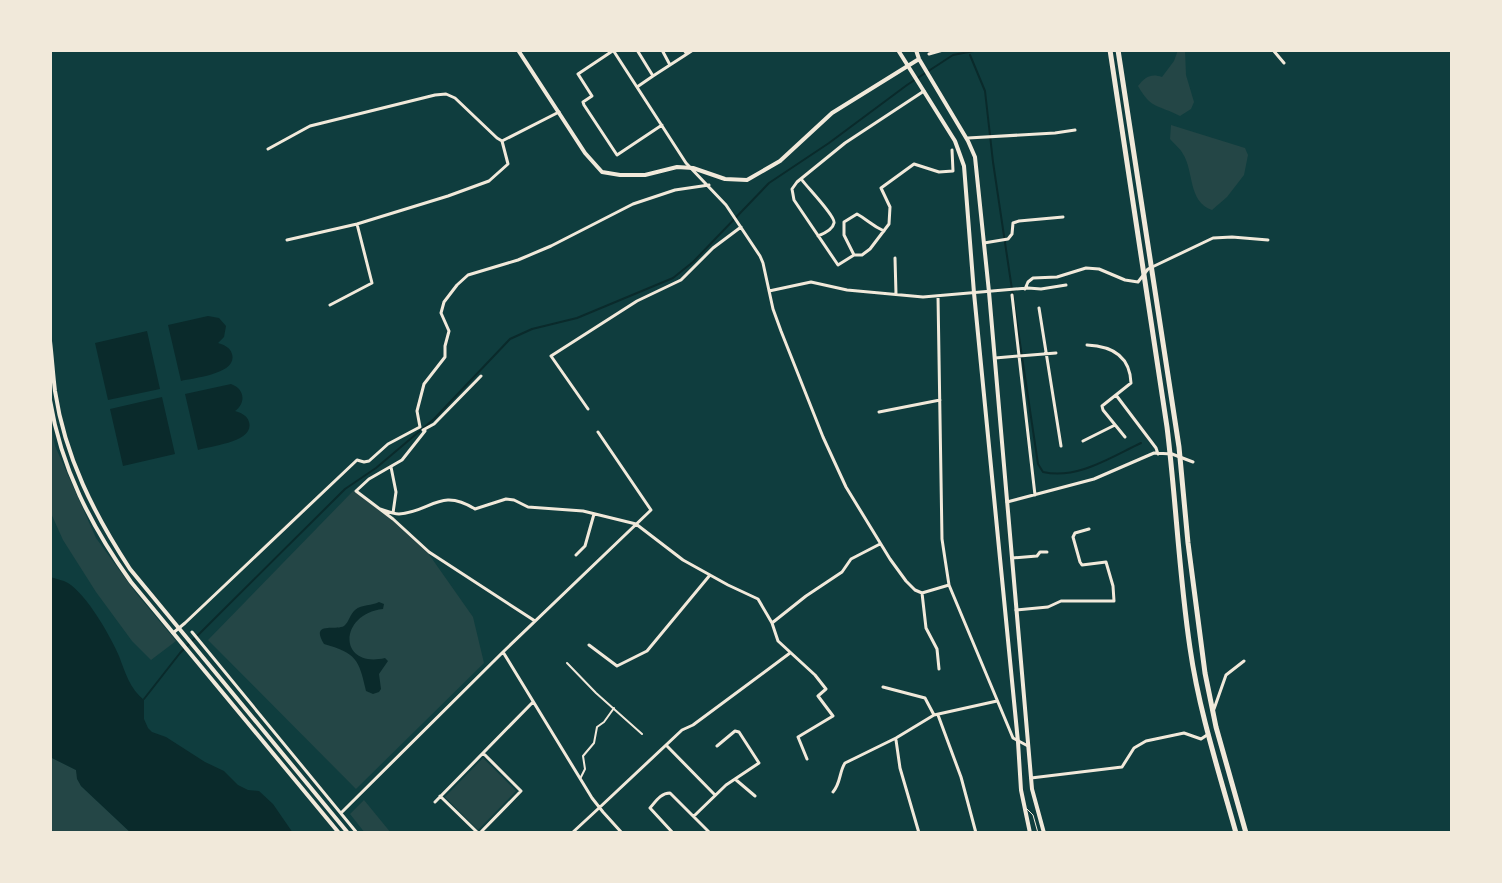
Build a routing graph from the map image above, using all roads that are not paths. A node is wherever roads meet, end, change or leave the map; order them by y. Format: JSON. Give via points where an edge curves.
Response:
{"nodes":[{"id":1,"x":518,"y":50,"type":"edge"},
{"id":2,"x":614,"y":50,"type":"edge"},
{"id":3,"x":637,"y":50,"type":"edge"},
{"id":4,"x":662,"y":50,"type":"edge"},
{"id":5,"x":693,"y":50,"type":"edge"},
{"id":6,"x":898,"y":50,"type":"edge"},
{"id":7,"x":916,"y":50,"type":"edge"},
{"id":8,"x":943,"y":50,"type":"edge"},
{"id":9,"x":1110,"y":50,"type":"edge"},
{"id":10,"x":1118,"y":50,"type":"edge"},
{"id":11,"x":1273,"y":50,"type":"edge"},
{"id":12,"x":685,"y":52,"type":"edge"},
{"id":13,"x":919,"y":59,"type":"junction"},
{"id":14,"x":1284,"y":63,"type":"dead end"},
{"id":15,"x":670,"y":65,"type":"junction"},
{"id":16,"x":908,"y":65,"type":"junction"},
{"id":17,"x":653,"y":76,"type":"junction"},
{"id":18,"x":637,"y":87,"type":"junction"},
{"id":19,"x":924,"y":91,"type":"junction"},
{"id":20,"x":559,"y":112,"type":"junction"},
{"id":21,"x":662,"y":125,"type":"junction"},
{"id":22,"x":1075,"y":130,"type":"dead end"},
{"id":23,"x":966,"y":138,"type":"junction"},
{"id":24,"x":502,"y":141,"type":"junction"},
{"id":25,"x":268,"y":149,"type":"dead end"},
{"id":26,"x":952,"y":150,"type":"dead end"},
{"id":27,"x":693,"y":168,"type":"junction"},
{"id":28,"x":801,"y":179,"type":"junction"},
{"id":29,"x":709,"y":185,"type":"junction"},
{"id":30,"x":1063,"y":217,"type":"dead end"},
{"id":31,"x":834,"y":220,"type":"junction"},
{"id":32,"x":844,"y":222,"type":"junction"},
{"id":33,"x":357,"y":224,"type":"junction"},
{"id":34,"x":741,"y":227,"type":"junction"},
{"id":35,"x":884,"y":231,"type":"junction"},
{"id":36,"x":818,"y":236,"type":"junction"},
{"id":37,"x":287,"y":240,"type":"dead end"},
{"id":38,"x":1268,"y":240,"type":"dead end"},
{"id":39,"x":984,"y":243,"type":"junction"},
{"id":40,"x":854,"y":255,"type":"junction"},
{"id":41,"x":895,"y":258,"type":"dead end"},
{"id":42,"x":1066,"y":285,"type":"dead end"},
{"id":43,"x":1025,"y":289,"type":"junction"},
{"id":44,"x":769,"y":291,"type":"junction"},
{"id":45,"x":989,"y":292,"type":"junction"},
{"id":46,"x":1013,"y":292,"type":"junction"},
{"id":47,"x":974,"y":293,"type":"junction"},
{"id":48,"x":896,"y":294,"type":"junction"},
{"id":49,"x":938,"y":296,"type":"junction"},
{"id":50,"x":330,"y":305,"type":"dead end"},
{"id":51,"x":1039,"y":308,"type":"dead end"},
{"id":52,"x":50,"y":341,"type":"edge"},
{"id":53,"x":1087,"y":345,"type":"dead end"},
{"id":54,"x":1047,"y":353,"type":"junction"},
{"id":55,"x":1056,"y":353,"type":"dead end"},
{"id":56,"x":1020,"y":356,"type":"junction"},
{"id":57,"x":995,"y":358,"type":"junction"},
{"id":58,"x":481,"y":376,"type":"dead end"},
{"id":59,"x":1116,"y":395,"type":"junction"},
{"id":60,"x":50,"y":400,"type":"edge"},
{"id":61,"x":940,"y":400,"type":"junction"},
{"id":62,"x":588,"y":409,"type":"dead end"},
{"id":63,"x":879,"y":412,"type":"dead end"},
{"id":64,"x":1115,"y":425,"type":"junction"},
{"id":65,"x":422,"y":429,"type":"junction"},
{"id":66,"x":598,"y":432,"type":"dead end"},
{"id":67,"x":1125,"y":437,"type":"dead end"},
{"id":68,"x":1083,"y":441,"type":"dead end"},
{"id":69,"x":1061,"y":446,"type":"dead end"},
{"id":70,"x":1158,"y":454,"type":"junction"},
{"id":71,"x":1193,"y":462,"type":"dead end"},
{"id":72,"x":391,"y":467,"type":"junction"},
{"id":73,"x":1035,"y":495,"type":"junction"},
{"id":74,"x":1007,"y":502,"type":"junction"},
{"id":75,"x":380,"y":509,"type":"junction"},
{"id":76,"x":393,"y":513,"type":"junction"},
{"id":77,"x":594,"y":514,"type":"junction"},
{"id":78,"x":636,"y":524,"type":"junction"},
{"id":79,"x":1089,"y":529,"type":"dead end"},
{"id":80,"x":880,"y":544,"type":"junction"},
{"id":81,"x":1047,"y":552,"type":"dead end"},
{"id":82,"x":576,"y":555,"type":"dead end"},
{"id":83,"x":1012,"y":558,"type":"junction"},
{"id":84,"x":710,"y":575,"type":"junction"},
{"id":85,"x":949,"y":585,"type":"junction"},
{"id":86,"x":922,"y":593,"type":"junction"},
{"id":87,"x":1016,"y":610,"type":"junction"},
{"id":88,"x":535,"y":621,"type":"junction"},
{"id":89,"x":772,"y":623,"type":"junction"},
{"id":90,"x":179,"y":628,"type":"junction"},
{"id":91,"x":192,"y":632,"type":"dead end"},
{"id":92,"x":173,"y":633,"type":"junction"},
{"id":93,"x":589,"y":645,"type":"dead end"},
{"id":94,"x":503,"y":652,"type":"junction"},
{"id":95,"x":790,"y":653,"type":"junction"},
{"id":96,"x":1244,"y":661,"type":"dead end"},
{"id":97,"x":567,"y":663,"type":"dead end"},
{"id":98,"x":939,"y":669,"type":"dead end"},
{"id":99,"x":883,"y":687,"type":"dead end"},
{"id":100,"x":997,"y":701,"type":"junction"},
{"id":101,"x":534,"y":702,"type":"junction"},
{"id":102,"x":614,"y":708,"type":"junction"},
{"id":103,"x":936,"y":714,"type":"junction"},
{"id":104,"x":642,"y":734,"type":"dead end"},
{"id":105,"x":896,"y":738,"type":"junction"},
{"id":106,"x":1018,"y":742,"type":"junction"},
{"id":107,"x":666,"y":745,"type":"junction"},
{"id":108,"x":717,"y":746,"type":"dead end"},
{"id":109,"x":1028,"y":746,"type":"junction"},
{"id":110,"x":483,"y":753,"type":"junction"},
{"id":111,"x":807,"y":759,"type":"dead end"},
{"id":112,"x":580,"y":778,"type":"junction"},
{"id":113,"x":1031,"y":778,"type":"junction"},
{"id":114,"x":735,"y":779,"type":"junction"},
{"id":115,"x":833,"y":792,"type":"dead end"},
{"id":116,"x":715,"y":795,"type":"junction"},
{"id":117,"x":440,"y":796,"type":"junction"},
{"id":118,"x":755,"y":796,"type":"dead end"},
{"id":119,"x":435,"y":802,"type":"dead end"},
{"id":120,"x":1024,"y":806,"type":"junction"},
{"id":121,"x":599,"y":808,"type":"junction"},
{"id":122,"x":341,"y":813,"type":"junction"},
{"id":123,"x":694,"y":816,"type":"junction"},
{"id":124,"x":484,"y":828,"type":"junction"},
{"id":125,"x":339,"y":833,"type":"edge"},
{"id":126,"x":348,"y":833,"type":"edge"},
{"id":127,"x":357,"y":833,"type":"edge"},
{"id":128,"x":479,"y":833,"type":"edge"},
{"id":129,"x":489,"y":833,"type":"edge"},
{"id":130,"x":572,"y":833,"type":"edge"},
{"id":131,"x":622,"y":833,"type":"edge"},
{"id":132,"x":673,"y":833,"type":"edge"},
{"id":133,"x":710,"y":833,"type":"edge"},
{"id":134,"x":919,"y":833,"type":"edge"},
{"id":135,"x":976,"y":833,"type":"edge"},
{"id":136,"x":1030,"y":833,"type":"edge"},
{"id":137,"x":1041,"y":833,"type":"edge"},
{"id":138,"x":1236,"y":833,"type":"edge"},
{"id":139,"x":1246,"y":833,"type":"edge"}],
"edges":[{"from":1,"to":20,"type":"main road"},
{"from":2,"to":18,"type":"street"},
{"from":2,"to":21,"type":"street","via":[[578,74],[592,96],[584,105],[617,155]]},
{"from":3,"to":17,"type":"street"},
{"from":4,"to":15,"type":"street"},
{"from":5,"to":12,"type":"street"},
{"from":6,"to":16,"type":"main road"},
{"from":7,"to":13,"type":"main road"},
{"from":8,"to":13,"type":"street"},
{"from":9,"to":138,"type":"highway","via":[[1173,471],[1190,649]]},
{"from":10,"to":139,"type":"highway","via":[[1182,475],[1205,673]]},
{"from":11,"to":14,"type":"street"},
{"from":12,"to":15,"type":"street"},
{"from":13,"to":16,"type":"main road"},
{"from":13,"to":23,"type":"main road"},
{"from":15,"to":17,"type":"street"},
{"from":16,"to":19,"type":"main road"},
{"from":16,"to":27,"type":"main road","via":[[832,113],[756,176],[725,179]]},
{"from":17,"to":18,"type":"street"},
{"from":18,"to":21,"type":"street"},
{"from":19,"to":28,"type":"street"},
{"from":19,"to":47,"type":"main road","via":[[964,166]]},
{"from":20,"to":24,"type":"street"},
{"from":20,"to":27,"type":"main road","via":[[602,172],[645,175]]},
{"from":21,"to":27,"type":"street"},
{"from":22,"to":23,"type":"street"},
{"from":23,"to":39,"type":"main road","via":[[975,157]]},
{"from":24,"to":25,"type":"street","via":[[446,94],[310,126]]},
{"from":24,"to":33,"type":"street","via":[[508,164],[489,181]]},
{"from":26,"to":35,"type":"street","via":[[953,171],[914,164],[881,188],[890,207]]},
{"from":27,"to":29,"type":"street"},
{"from":28,"to":31,"type":"street"},
{"from":28,"to":36,"type":"street","via":[[792,189],[794,200]]},
{"from":29,"to":34,"type":"street"},
{"from":29,"to":65,"type":"street","via":[[633,204],[551,246],[468,275],[444,302],[441,313],[449,331],[445,357],[424,384],[417,411]]},
{"from":30,"to":39,"type":"street","via":[[1013,223],[1006,240]]},
{"from":31,"to":32,"type":"street"},
{"from":31,"to":36,"type":"street"},
{"from":32,"to":35,"type":"street","via":[[857,214]]},
{"from":32,"to":40,"type":"street"},
{"from":33,"to":37,"type":"street"},
{"from":33,"to":50,"type":"street","via":[[372,283]]},
{"from":34,"to":44,"type":"street","via":[[763,263]]},
{"from":34,"to":62,"type":"street","via":[[681,280],[637,301],[551,356]]},
{"from":35,"to":40,"type":"street","via":[[870,249]]},
{"from":36,"to":40,"type":"street","via":[[838,265]]},
{"from":38,"to":43,"type":"street","via":[[1213,238],[1148,269],[1138,282],[1086,268],[1033,278]]},
{"from":39,"to":45,"type":"main road"},
{"from":41,"to":48,"type":"street"},
{"from":42,"to":43,"type":"street"},
{"from":43,"to":46,"type":"street"},
{"from":44,"to":48,"type":"street","via":[[811,282]]},
{"from":44,"to":80,"type":"street","via":[[823,437]]},
{"from":45,"to":46,"type":"street"},
{"from":45,"to":47,"type":"street"},
{"from":45,"to":57,"type":"main road"},
{"from":46,"to":56,"type":"street"},
{"from":47,"to":49,"type":"street"},
{"from":47,"to":106,"type":"main road"},
{"from":48,"to":49,"type":"street"},
{"from":49,"to":61,"type":"street"},
{"from":51,"to":54,"type":"street"},
{"from":52,"to":90,"type":"main road","via":[[55,391],[80,480],[130,569]]},
{"from":53,"to":59,"type":"street","via":[[1113,350],[1127,364],[1131,383]]},
{"from":54,"to":55,"type":"street"},
{"from":54,"to":56,"type":"street"},
{"from":54,"to":69,"type":"street"},
{"from":56,"to":57,"type":"street"},
{"from":56,"to":73,"type":"street"},
{"from":57,"to":74,"type":"main road"},
{"from":58,"to":65,"type":"street"},
{"from":59,"to":64,"type":"street","via":[[1102,406]]},
{"from":59,"to":70,"type":"street"},
{"from":60,"to":92,"type":"main road","via":[[86,511],[131,582]]},
{"from":61,"to":63,"type":"street"},
{"from":61,"to":85,"type":"street","via":[[942,539]]},
{"from":64,"to":67,"type":"street"},
{"from":64,"to":68,"type":"street"},
{"from":65,"to":72,"type":"street","via":[[402,460]]},
{"from":65,"to":90,"type":"street","via":[[388,444],[369,461],[357,460]]},
{"from":66,"to":78,"type":"street","via":[[651,510]]},
{"from":70,"to":71,"type":"street"},
{"from":70,"to":73,"type":"street"},
{"from":72,"to":75,"type":"street","via":[[356,491]]},
{"from":72,"to":76,"type":"street"},
{"from":73,"to":74,"type":"street"},
{"from":74,"to":83,"type":"main road"},
{"from":75,"to":76,"type":"street"},
{"from":75,"to":88,"type":"street","via":[[429,552]]},
{"from":76,"to":77,"type":"street","via":[[448,500],[475,509],[506,499],[528,507]]},
{"from":77,"to":78,"type":"street"},
{"from":77,"to":82,"type":"street","via":[[585,546]]},
{"from":78,"to":84,"type":"street"},
{"from":78,"to":88,"type":"street"},
{"from":79,"to":87,"type":"street","via":[[1073,537],[1080,562],[1106,562],[1114,601],[1061,601]]},
{"from":80,"to":86,"type":"street","via":[[906,581]]},
{"from":80,"to":89,"type":"street","via":[[851,559],[842,572]]},
{"from":81,"to":83,"type":"street"},
{"from":83,"to":87,"type":"main road"},
{"from":84,"to":89,"type":"street","via":[[758,599]]},
{"from":84,"to":93,"type":"street","via":[[647,651],[617,666]]},
{"from":85,"to":86,"type":"street"},
{"from":85,"to":100,"type":"street"},
{"from":86,"to":98,"type":"street"},
{"from":87,"to":109,"type":"main road"},
{"from":88,"to":94,"type":"street"},
{"from":89,"to":95,"type":"street","via":[[778,641]]},
{"from":90,"to":92,"type":"street"},
{"from":90,"to":126,"type":"main road"},
{"from":91,"to":122,"type":"street"},
{"from":92,"to":125,"type":"main road"},
{"from":94,"to":101,"type":"street"},
{"from":94,"to":122,"type":"street"},
{"from":95,"to":107,"type":"street"},
{"from":95,"to":111,"type":"street","via":[[826,689],[818,696],[833,716],[798,737]]},
{"from":96,"to":113,"type":"street","via":[[1226,675],[1206,737],[1184,733],[1146,741],[1134,748],[1122,767]]},
{"from":97,"to":102,"type":"street"},
{"from":99,"to":103,"type":"street","via":[[925,698]]},
{"from":100,"to":103,"type":"street"},
{"from":100,"to":106,"type":"street"},
{"from":101,"to":110,"type":"street"},
{"from":101,"to":112,"type":"street"},
{"from":102,"to":104,"type":"street"},
{"from":102,"to":112,"type":"street","via":[[597,727],[594,743],[583,756]]},
{"from":103,"to":105,"type":"street"},
{"from":103,"to":135,"type":"street"},
{"from":105,"to":115,"type":"street","via":[[845,763]]},
{"from":105,"to":134,"type":"street"},
{"from":106,"to":109,"type":"street"},
{"from":106,"to":120,"type":"main road"},
{"from":107,"to":116,"type":"street"},
{"from":107,"to":121,"type":"street"},
{"from":108,"to":114,"type":"street","via":[[739,732],[759,763]]},
{"from":109,"to":113,"type":"main road"},
{"from":110,"to":117,"type":"street"},
{"from":110,"to":124,"type":"street","via":[[521,791]]},
{"from":112,"to":121,"type":"street"},
{"from":113,"to":137,"type":"main road"},
{"from":114,"to":116,"type":"street"},
{"from":114,"to":118,"type":"street"},
{"from":116,"to":123,"type":"street"},
{"from":117,"to":119,"type":"street"},
{"from":117,"to":128,"type":"street"},
{"from":120,"to":136,"type":"main road"},
{"from":120,"to":137,"type":"lane"},
{"from":121,"to":130,"type":"street"},
{"from":121,"to":131,"type":"street"},
{"from":122,"to":127,"type":"street"},
{"from":123,"to":132,"type":"street","via":[[670,793],[663,794],[650,808]]},
{"from":123,"to":133,"type":"street"},
{"from":124,"to":128,"type":"street"},
{"from":124,"to":129,"type":"street"}]}
